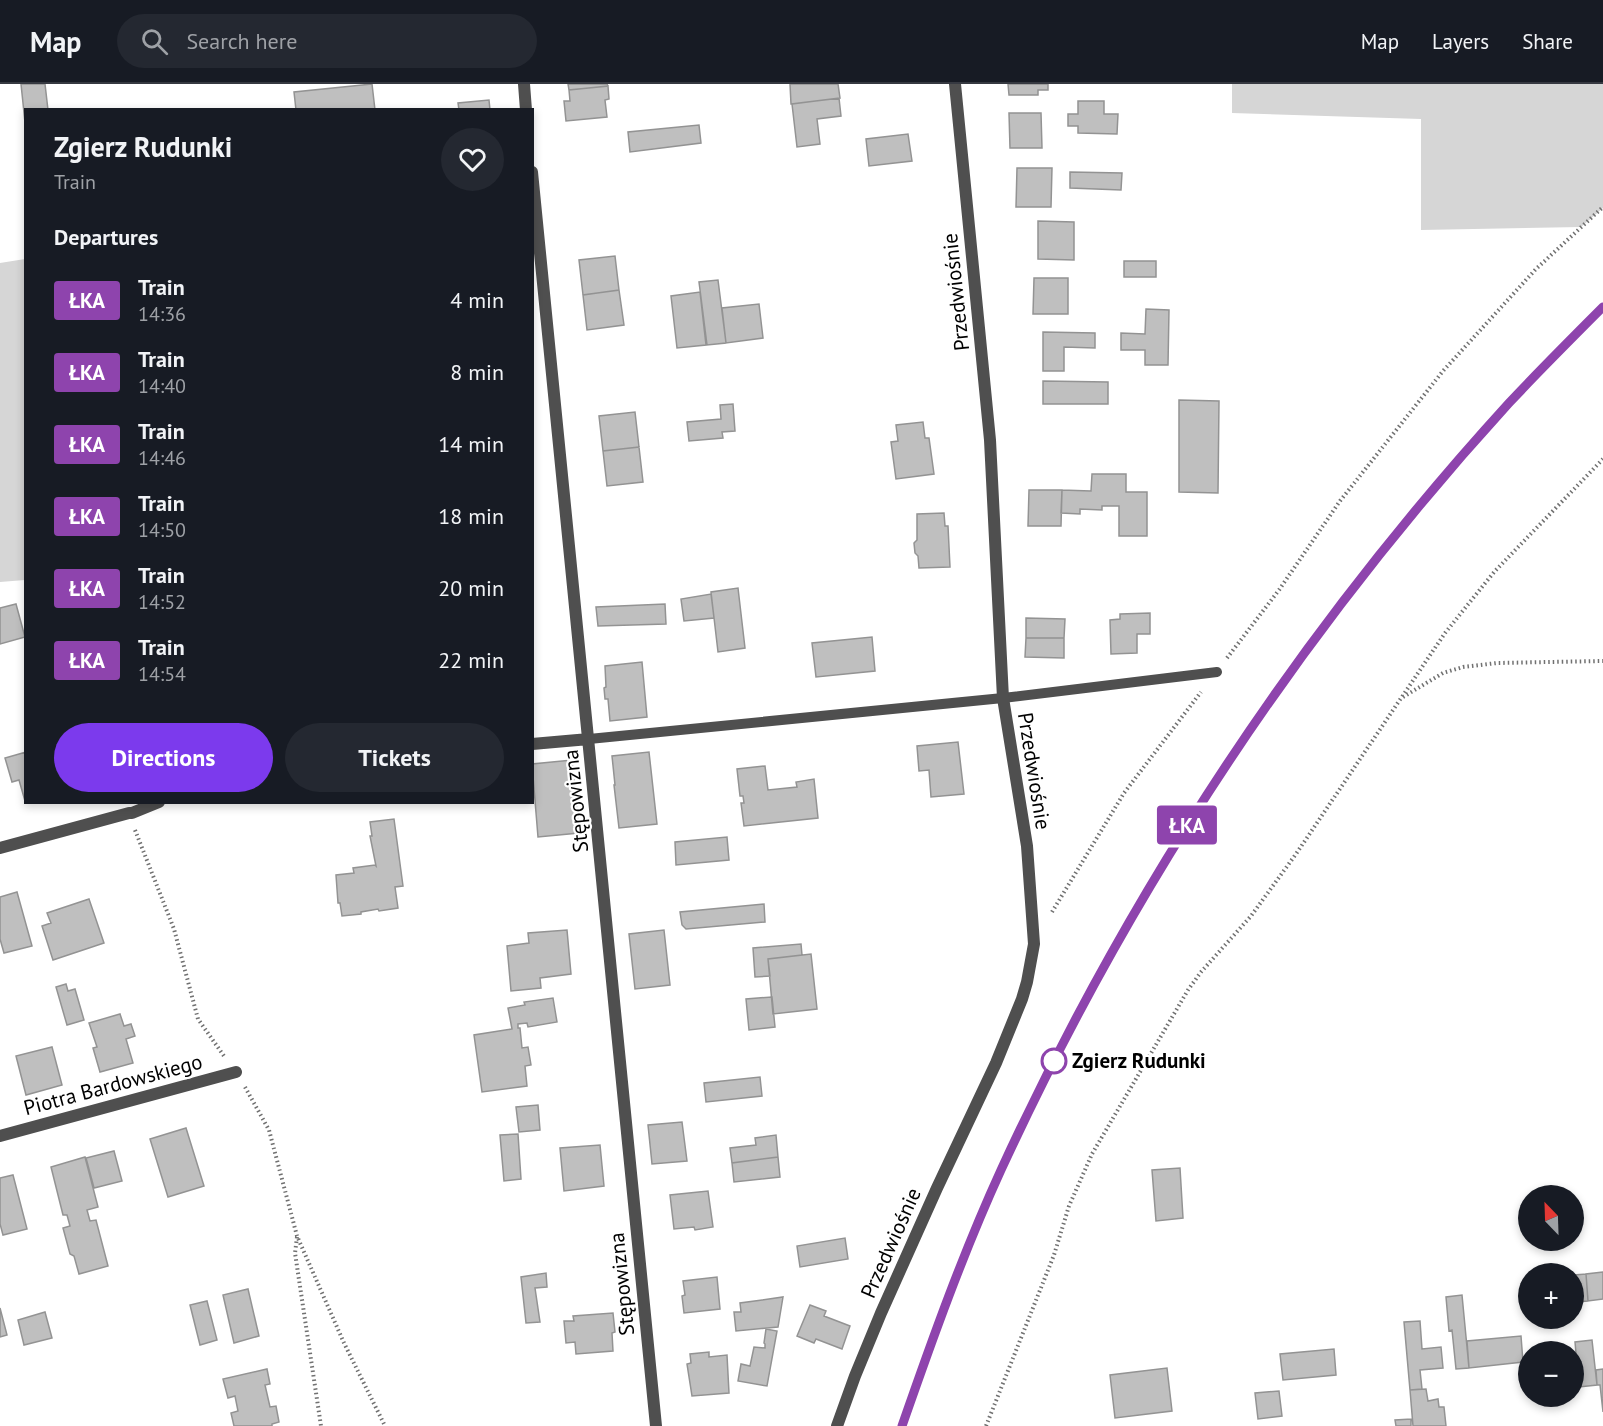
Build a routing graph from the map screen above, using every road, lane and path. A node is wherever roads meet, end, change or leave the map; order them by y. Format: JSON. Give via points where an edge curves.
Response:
{"nodes":[{"id":1,"x":524,"y":84,"type":"edge"},
{"id":2,"x":956,"y":84,"type":"edge"},
{"id":3,"x":526,"y":108,"type":"edge"},
{"id":4,"x":534,"y":192,"type":"edge"},
{"id":5,"x":1603,"y":207,"type":"edge"},
{"id":6,"x":1603,"y":459,"type":"edge"},
{"id":7,"x":1603,"y":661,"type":"edge"},
{"id":8,"x":1217,"y":672,"type":"junction"},
{"id":9,"x":1402,"y":697,"type":"junction"},
{"id":10,"x":1003,"y":698,"type":"junction"},
{"id":11,"x":589,"y":740,"type":"junction"},
{"id":12,"x":534,"y":744,"type":"edge"},
{"id":13,"x":154,"y":804,"type":"edge"},
{"id":14,"x":128,"y":808,"type":"edge"},
{"id":15,"x":0,"y":848,"type":"edge"},
{"id":16,"x":1034,"y":944,"type":"junction"},
{"id":17,"x":236,"y":1072,"type":"junction"},
{"id":18,"x":0,"y":1136,"type":"edge"},
{"id":19,"x":297,"y":1236,"type":"junction"},
{"id":20,"x":321,"y":1426,"type":"edge"},
{"id":21,"x":385,"y":1426,"type":"edge"},
{"id":22,"x":656,"y":1426,"type":"edge"},
{"id":23,"x":837,"y":1426,"type":"edge"},
{"id":24,"x":987,"y":1426,"type":"edge"}],
"edges":[{"from":1,"to":3,"type":"street"},
{"from":2,"to":10,"type":"street","name":"Przedwiośnie","via":[[990,440]]},
{"from":4,"to":11,"type":"street","name":"Stępowizna"},
{"from":5,"to":8,"type":"path","via":[[1536,269],[1443,370],[1340,501]]},
{"from":6,"to":9,"type":"path","via":[[1495,571],[1445,633]]},
{"from":7,"to":9,"type":"path","via":[[1463,667],[1443,673]]},
{"from":8,"to":10,"type":"lane"},
{"from":8,"to":16,"type":"path","via":[[1124,793]]},
{"from":9,"to":24,"type":"path","via":[[1251,916],[1188,990],[1092,1154]]},
{"from":10,"to":11,"type":"lane"},
{"from":10,"to":16,"type":"street","name":"Przedwiośnie","via":[[1027,846]]},
{"from":11,"to":12,"type":"street"},
{"from":11,"to":22,"type":"street","name":"Stępowizna"},
{"from":13,"to":14,"type":"street","via":[[132,813]]},
{"from":14,"to":15,"type":"street"},
{"from":14,"to":17,"type":"path","via":[[174,929],[198,1019]]},
{"from":16,"to":23,"type":"street","name":"Przedwiośnie","via":[[1022,999],[996,1063],[881,1313]]},
{"from":17,"to":18,"type":"street","name":"Piotra Bardowskiego"},
{"from":17,"to":19,"type":"path","via":[[269,1130]]},
{"from":19,"to":20,"type":"path","via":[[295,1253]]},
{"from":19,"to":21,"type":"path"}]}
